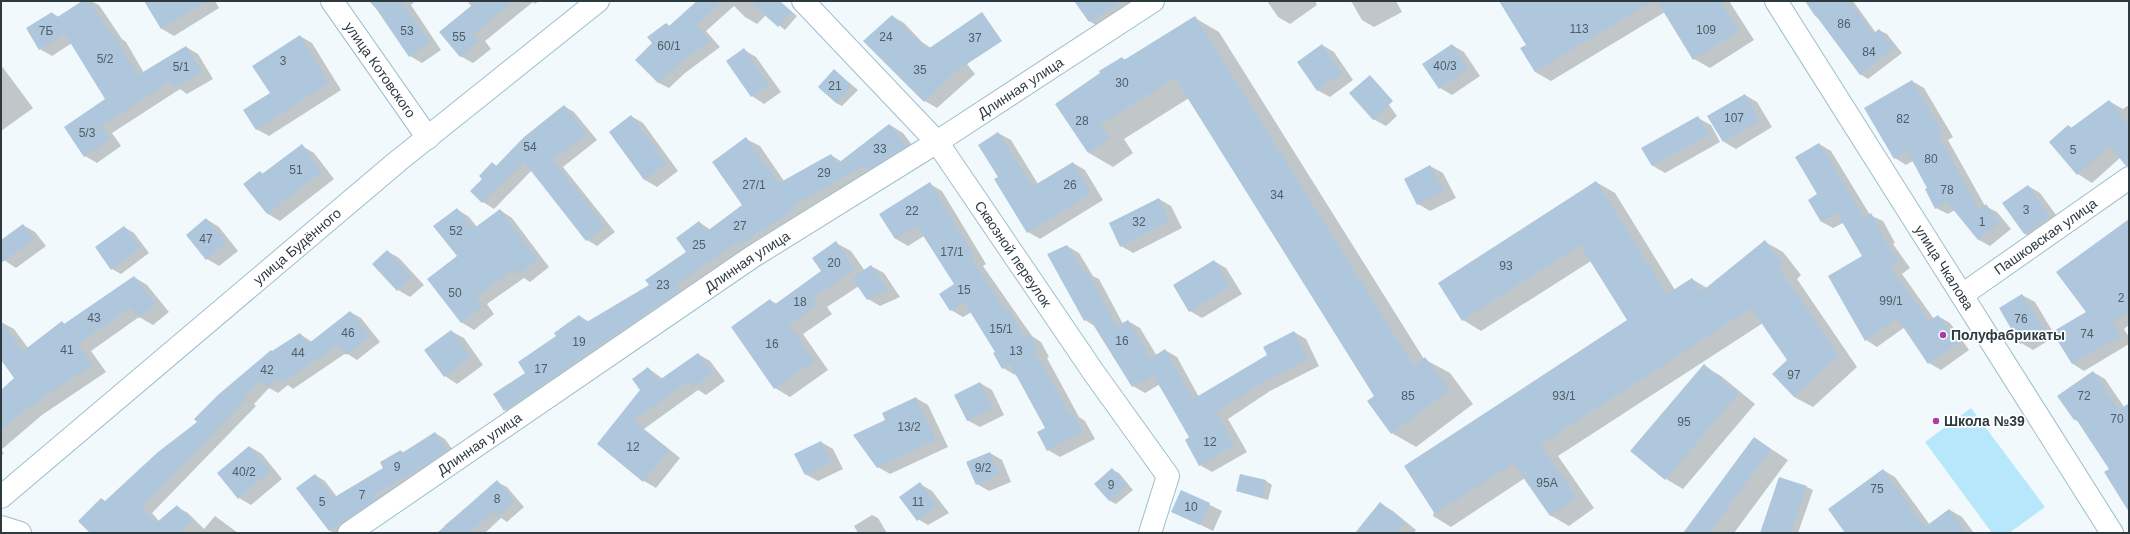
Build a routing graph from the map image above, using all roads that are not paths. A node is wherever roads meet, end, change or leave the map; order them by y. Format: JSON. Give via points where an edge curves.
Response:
{"nodes":[{"id":1,"x":332,"y":1,"type":"edge"},
{"id":2,"x":598,"y":1,"type":"edge"},
{"id":3,"x":803,"y":1,"type":"edge"},
{"id":4,"x":1153,"y":1,"type":"edge"},
{"id":5,"x":1776,"y":1,"type":"edge"},
{"id":6,"x":428,"y":138,"type":"junction"},
{"id":7,"x":937,"y":142,"type":"junction"},
{"id":8,"x":2129,"y":178,"type":"edge"},
{"id":9,"x":1962,"y":295,"type":"junction"},
{"id":10,"x":1,"y":497,"type":"edge"},
{"id":11,"x":1,"y":527,"type":"edge"},
{"id":12,"x":20,"y":533,"type":"edge"},
{"id":13,"x":349,"y":533,"type":"edge"},
{"id":14,"x":1150,"y":533,"type":"edge"},
{"id":15,"x":2112,"y":533,"type":"edge"}],
"edges":[{"from":1,"to":6,"type":"street","name":"улица Котовского"},
{"from":2,"to":6,"type":"street","name":"улица Будённого"},
{"from":3,"to":7,"type":"street","name":"Сквозной переулок"},
{"from":4,"to":7,"type":"street","name":"Длинная улица"},
{"from":5,"to":9,"type":"street","name":"улица Чкалова"},
{"from":6,"to":10,"type":"street","name":"улица Будённого"},
{"from":7,"to":13,"type":"street","name":"Длинная улица","via":[[752,257]]},
{"from":7,"to":14,"type":"street","name":"Сквозной переулок","via":[[1094,373],[1168,476]]},
{"from":8,"to":9,"type":"street","name":"Пашковская улица"},
{"from":9,"to":15,"type":"street","name":"улица Чкалова"},
{"from":11,"to":12,"type":"street"}]}
